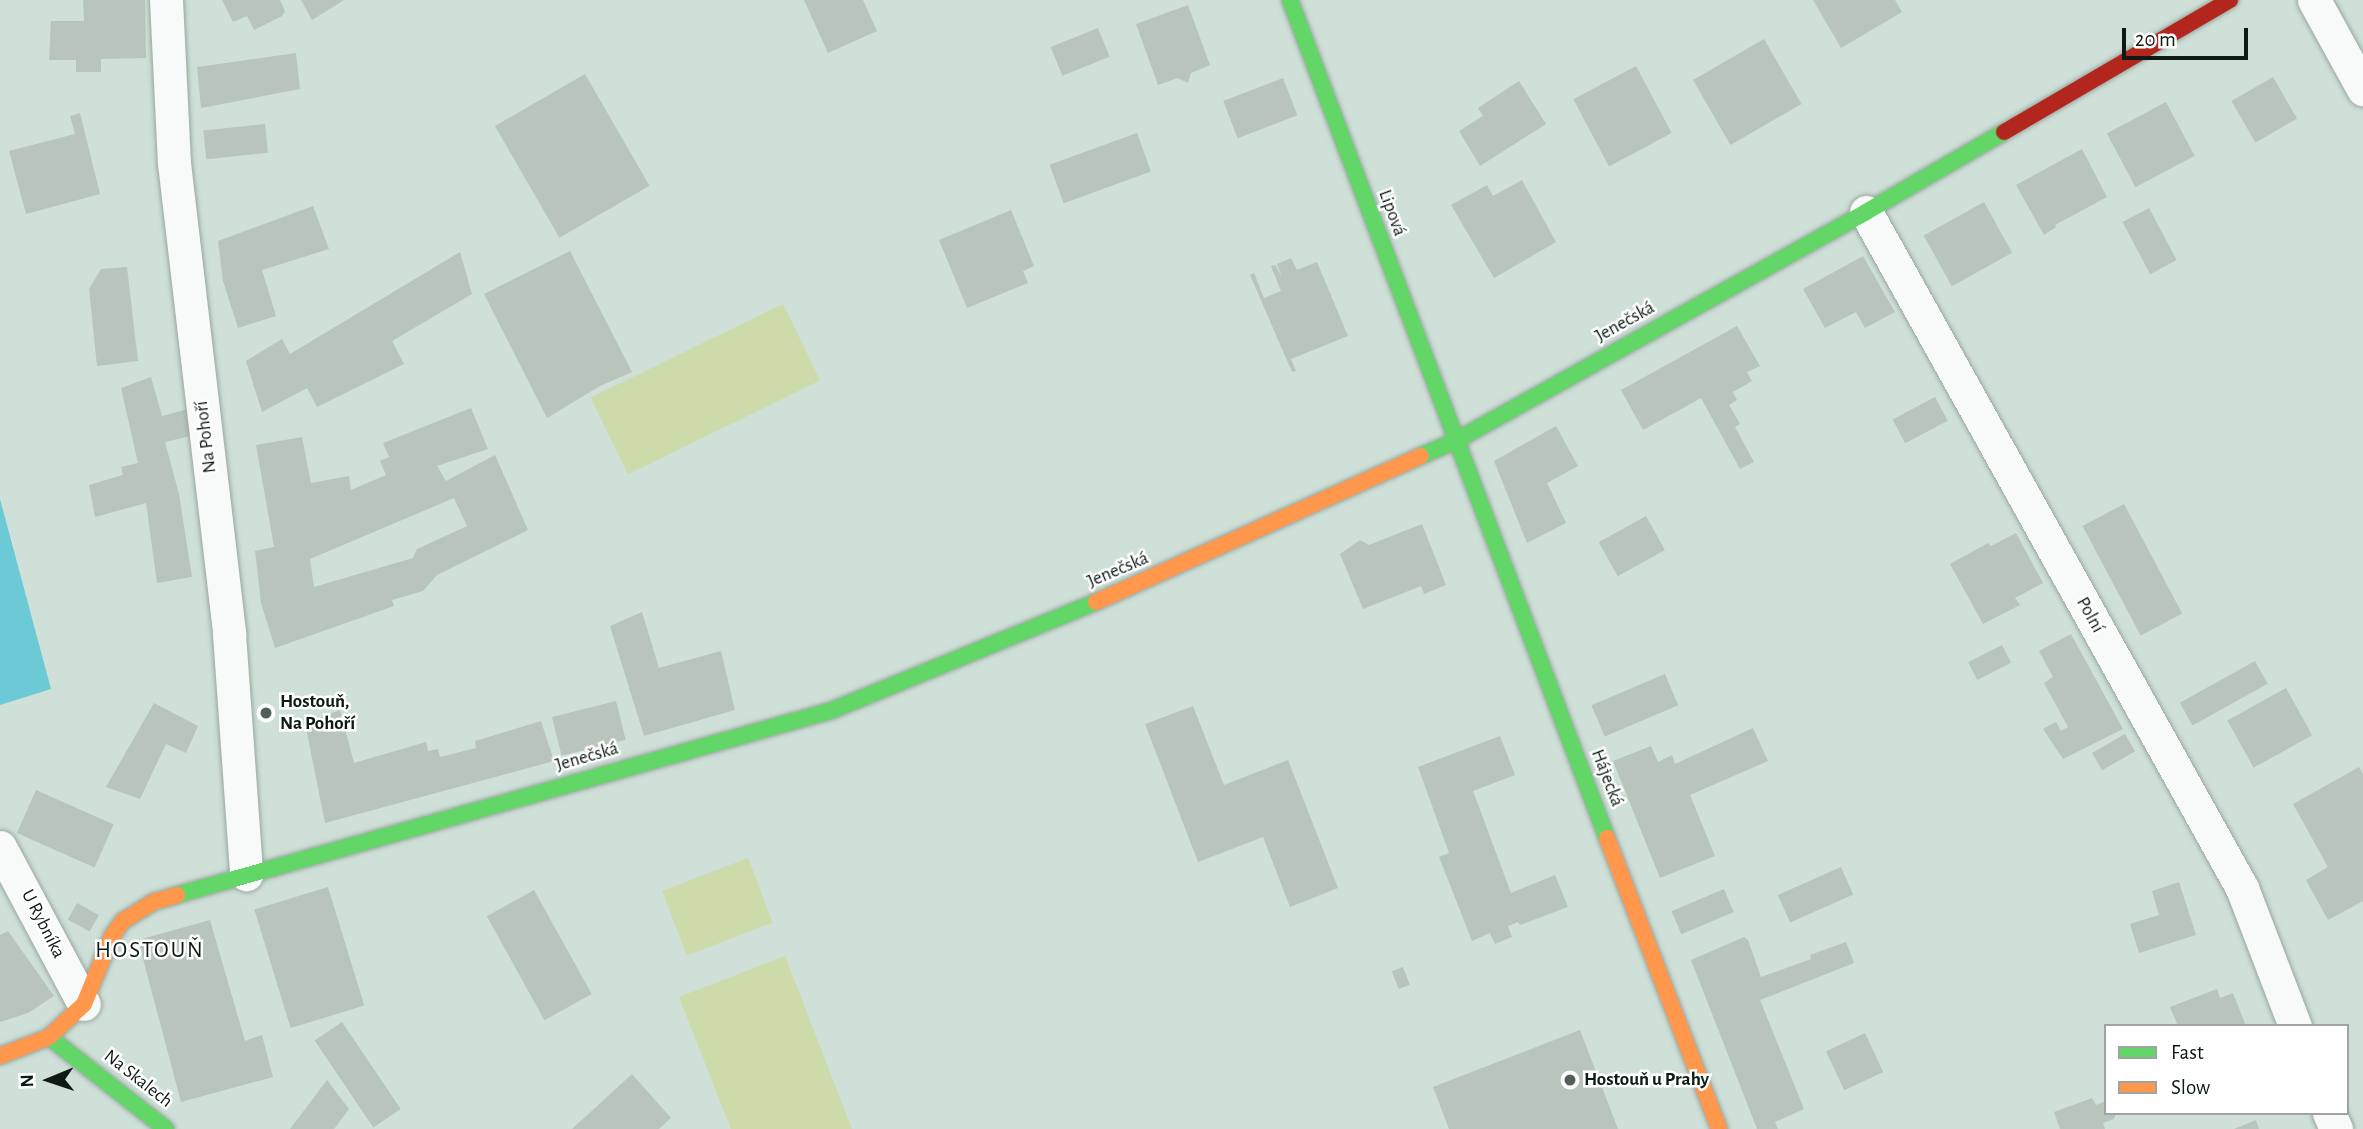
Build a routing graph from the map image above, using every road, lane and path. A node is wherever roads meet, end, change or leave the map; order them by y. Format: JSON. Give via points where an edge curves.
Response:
{"nodes":[{"id":1,"x":166,"y":0,"type":"edge"},
{"id":2,"x":1290,"y":0,"type":"edge"},
{"id":3,"x":2231,"y":0,"type":"edge"},
{"id":4,"x":2314,"y":0,"type":"edge"},
{"id":5,"x":2363,"y":89,"type":"edge"},
{"id":6,"x":1866,"y":212,"type":"junction"},
{"id":7,"x":1455,"y":441,"type":"junction"},
{"id":8,"x":0,"y":847,"type":"edge"},
{"id":9,"x":246,"y":874,"type":"junction"},
{"id":10,"x":84,"y":1004,"type":"junction"},
{"id":11,"x":2294,"y":1024,"type":"edge"},
{"id":12,"x":50,"y":1037,"type":"junction"},
{"id":13,"x":0,"y":1056,"type":"edge"},
{"id":14,"x":166,"y":1129,"type":"edge"},
{"id":15,"x":1719,"y":1129,"type":"edge"}],
"edges":[{"from":1,"to":9,"type":"street","name":"Na Pohoří","via":[[174,163],[229,634]]},
{"from":2,"to":7,"type":"street","name":"Lipová"},
{"from":3,"to":6,"type":"street","name":"Jenečská"},
{"from":4,"to":5,"type":"street"},
{"from":6,"to":7,"type":"street","name":"Jenečská"},
{"from":6,"to":11,"type":"street","name":"Polní","via":[[2242,888]]},
{"from":7,"to":9,"type":"street","name":"Jenečská","via":[[1145,582],[830,711]]},
{"from":7,"to":15,"type":"street","name":"Hájecká"},
{"from":8,"to":10,"type":"street","name":"U Rybníka"},
{"from":9,"to":10,"type":"street","name":"Jenečská","via":[[153,902],[123,921],[102,956]]},
{"from":10,"to":12,"type":"street","name":"Jenečská"},
{"from":12,"to":13,"type":"street","name":"Jenečská"},
{"from":12,"to":14,"type":"street","name":"Na Skalech"}]}
